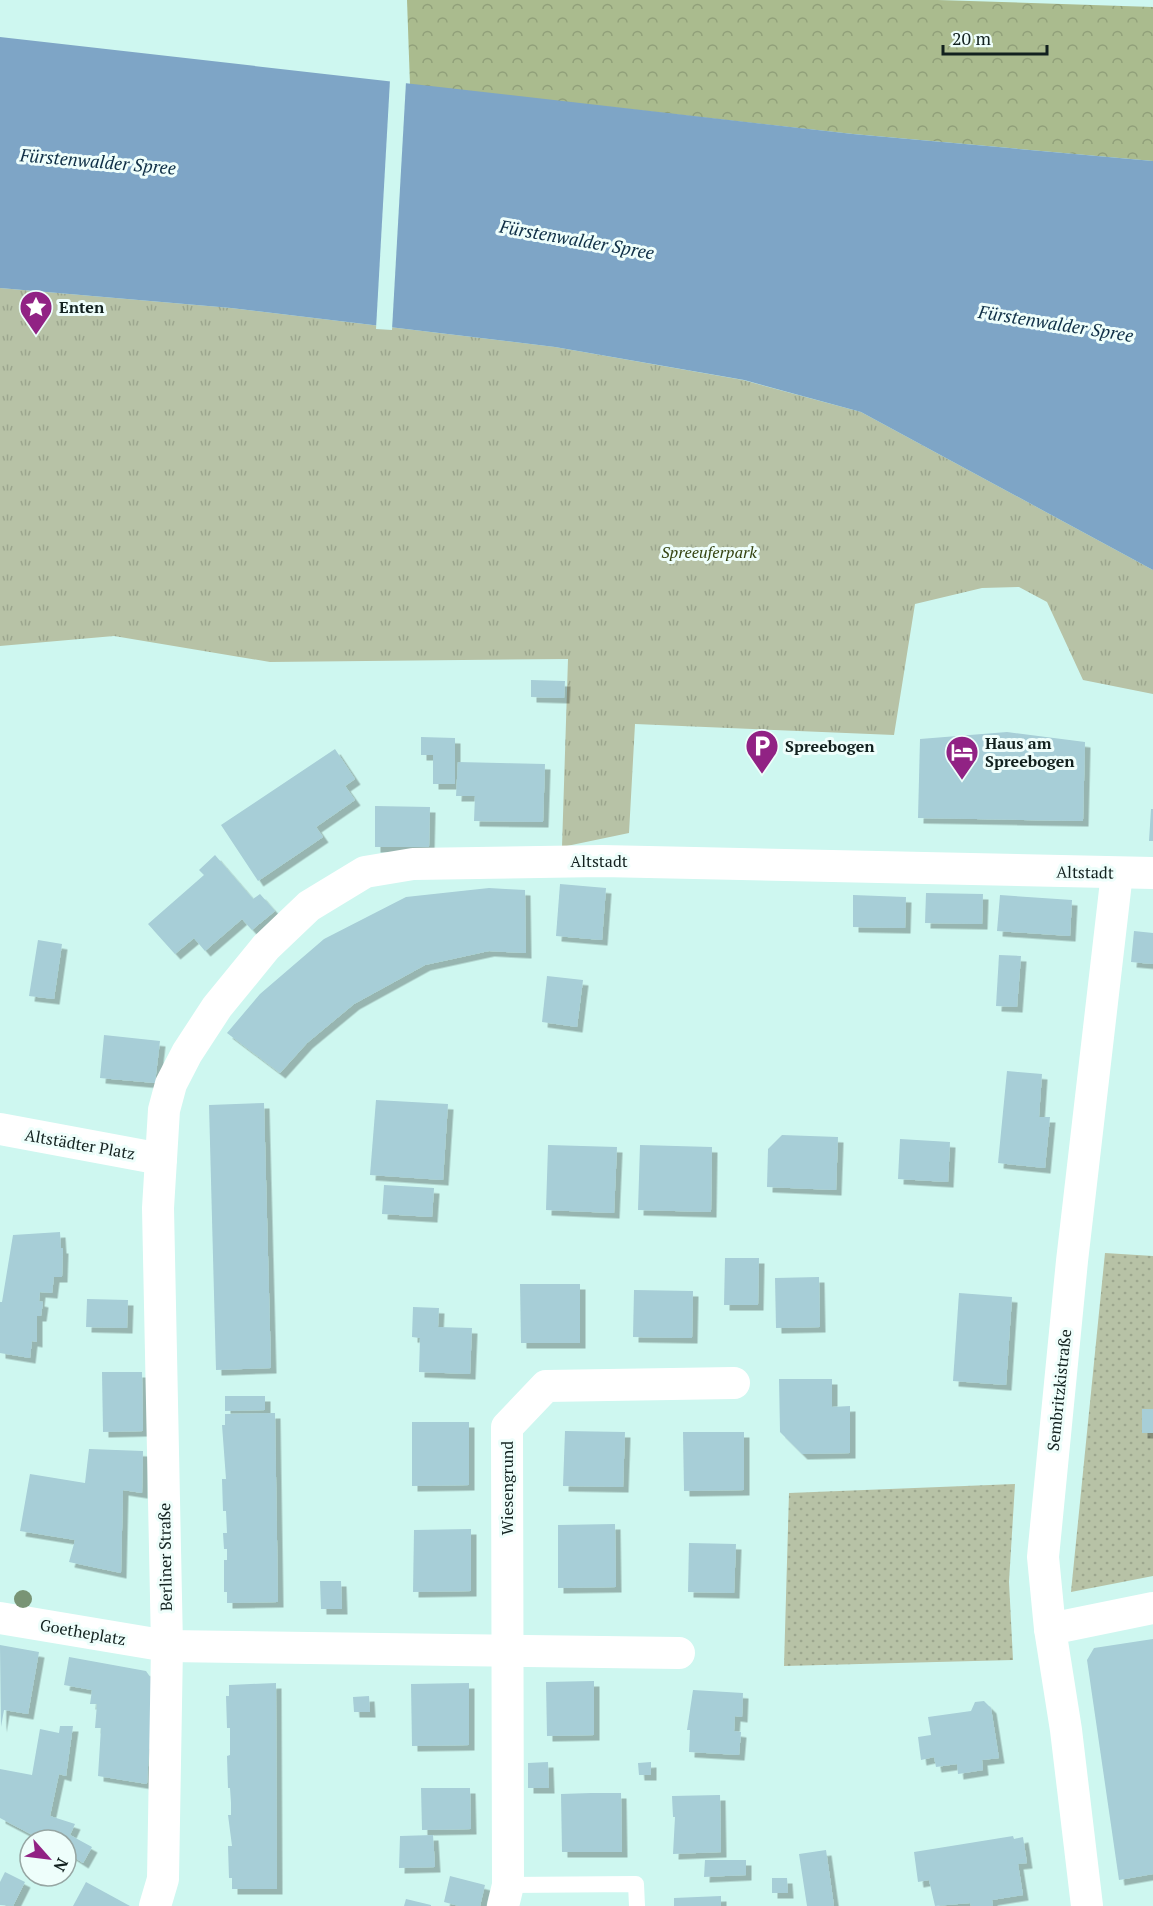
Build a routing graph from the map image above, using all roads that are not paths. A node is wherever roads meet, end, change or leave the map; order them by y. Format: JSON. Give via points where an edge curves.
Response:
{"nodes":[{"id":1,"x":1116,"y":873,"type":"junction"},
{"id":2,"x":1153,"y":873,"type":"edge"},
{"id":3,"x":0,"y":1129,"type":"edge"},
{"id":4,"x":161,"y":1159,"type":"junction"},
{"id":5,"x":735,"y":1383,"type":"dead end"},
{"id":6,"x":1153,"y":1608,"type":"edge"},
{"id":7,"x":0,"y":1618,"type":"edge"},
{"id":8,"x":1050,"y":1629,"type":"junction"},
{"id":9,"x":167,"y":1646,"type":"junction"},
{"id":10,"x":508,"y":1651,"type":"junction"},
{"id":11,"x":679,"y":1653,"type":"dead end"},
{"id":12,"x":506,"y":1896,"type":"edge"},
{"id":13,"x":155,"y":1906,"type":"edge"},
{"id":14,"x":637,"y":1906,"type":"edge"},
{"id":15,"x":1087,"y":1906,"type":"edge"}],
"edges":[{"from":1,"to":2,"type":"street","name":"Altstadt"},
{"from":1,"to":4,"type":"street","name":"Altstadt","via":[[602,861],[413,864],[365,872],[309,906],[267,947],[217,1007],[171,1084],[164,1110]]},
{"from":1,"to":8,"type":"street","name":"Sembritzkistraße","via":[[1043,1557]]},
{"from":3,"to":4,"type":"street","name":"Altstädter Platz"},
{"from":4,"to":9,"type":"street","name":"Berliner Straße","via":[[158,1208]]},
{"from":5,"to":10,"type":"street","name":"Wiesengrund","via":[[546,1386],[507,1427]]},
{"from":6,"to":8,"type":"street"},
{"from":7,"to":9,"type":"street","name":"Goetheplatz"},
{"from":8,"to":15,"type":"street","name":"Sembritzkistraße"},
{"from":9,"to":10,"type":"street"},
{"from":9,"to":13,"type":"street","name":"Berliner Straße","via":[[163,1880]]},
{"from":10,"to":11,"type":"street"},
{"from":10,"to":12,"type":"street","name":"Wiesengrund"},
{"from":12,"to":14,"type":"lane","via":[[636,1884]]}]}
